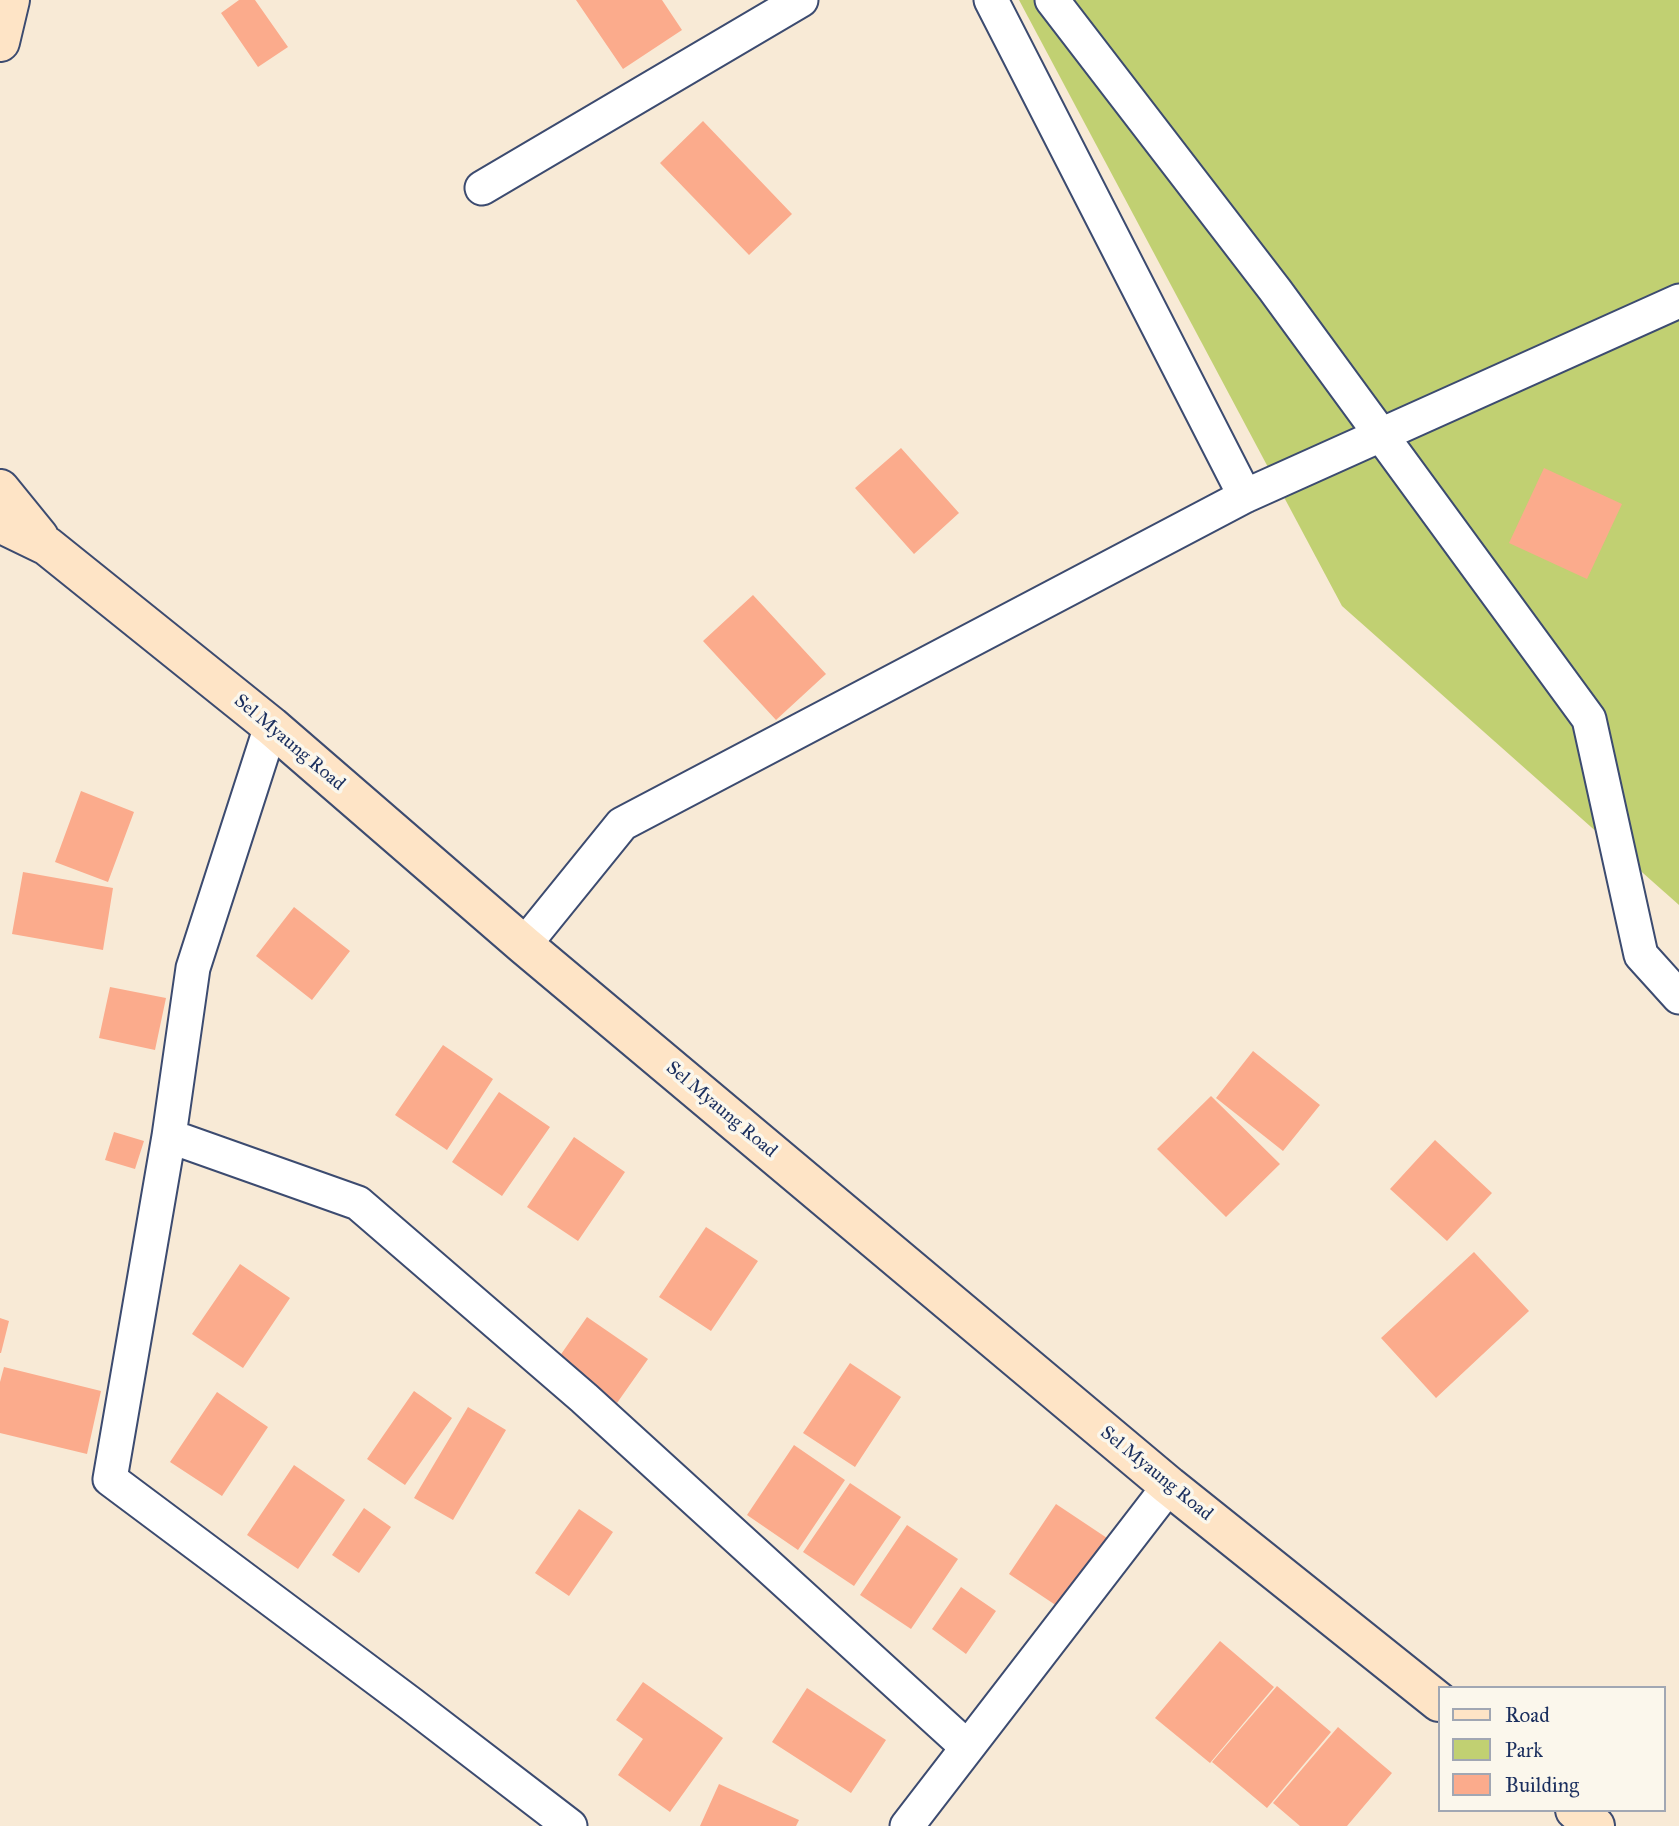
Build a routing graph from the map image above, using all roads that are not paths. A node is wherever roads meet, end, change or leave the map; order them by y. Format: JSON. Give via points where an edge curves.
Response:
{"nodes":[{"id":1,"x":10,"y":0,"type":"edge"},
{"id":2,"x":801,"y":0,"type":"edge"},
{"id":3,"x":991,"y":0,"type":"edge"},
{"id":4,"x":1052,"y":0,"type":"edge"},
{"id":5,"x":0,"y":42,"type":"edge"},
{"id":6,"x":482,"y":188,"type":"dead end"},
{"id":7,"x":1679,"y":301,"type":"edge"},
{"id":8,"x":1381,"y":435,"type":"junction"},
{"id":9,"x":0,"y":489,"type":"edge"},
{"id":10,"x":1245,"y":496,"type":"junction"},
{"id":11,"x":0,"y":523,"type":"edge"},
{"id":12,"x":47,"y":546,"type":"junction"},
{"id":13,"x":271,"y":726,"type":"junction"},
{"id":14,"x":524,"y":946,"type":"junction"},
{"id":15,"x":1679,"y":997,"type":"edge"},
{"id":16,"x":169,"y":1136,"type":"junction"},
{"id":17,"x":1169,"y":1486,"type":"junction"},
{"id":18,"x":1438,"y":1701,"type":"edge"},
{"id":19,"x":967,"y":1747,"type":"junction"},
{"id":20,"x":1578,"y":1812,"type":"edge"},
{"id":21,"x":570,"y":1826,"type":"edge"},
{"id":22,"x":906,"y":1826,"type":"edge"},
{"id":23,"x":1595,"y":1826,"type":"edge"}],
"edges":[{"from":1,"to":5,"type":"main road"},
{"from":2,"to":6,"type":"street"},
{"from":3,"to":10,"type":"street"},
{"from":4,"to":8,"type":"street"},
{"from":7,"to":8,"type":"street"},
{"from":8,"to":10,"type":"street"},
{"from":8,"to":15,"type":"street","via":[[1589,719],[1641,955]]},
{"from":9,"to":12,"type":"main road"},
{"from":10,"to":14,"type":"street","via":[[622,824]]},
{"from":11,"to":12,"type":"main road","name":"Sel Myaung Road"},
{"from":12,"to":13,"type":"main road","name":"Sel Myaung Road"},
{"from":13,"to":14,"type":"main road","name":"Sel Myaung Road"},
{"from":13,"to":16,"type":"street","via":[[193,968]]},
{"from":14,"to":17,"type":"main road","name":"Sel Myaung Road"},
{"from":16,"to":19,"type":"street","via":[[358,1203],[584,1398]]},
{"from":16,"to":21,"type":"street","via":[[110,1479]]},
{"from":17,"to":18,"type":"main road","name":"Sel Myaung Road"},
{"from":17,"to":19,"type":"street"},
{"from":19,"to":22,"type":"street"},
{"from":20,"to":23,"type":"main road"}]}
